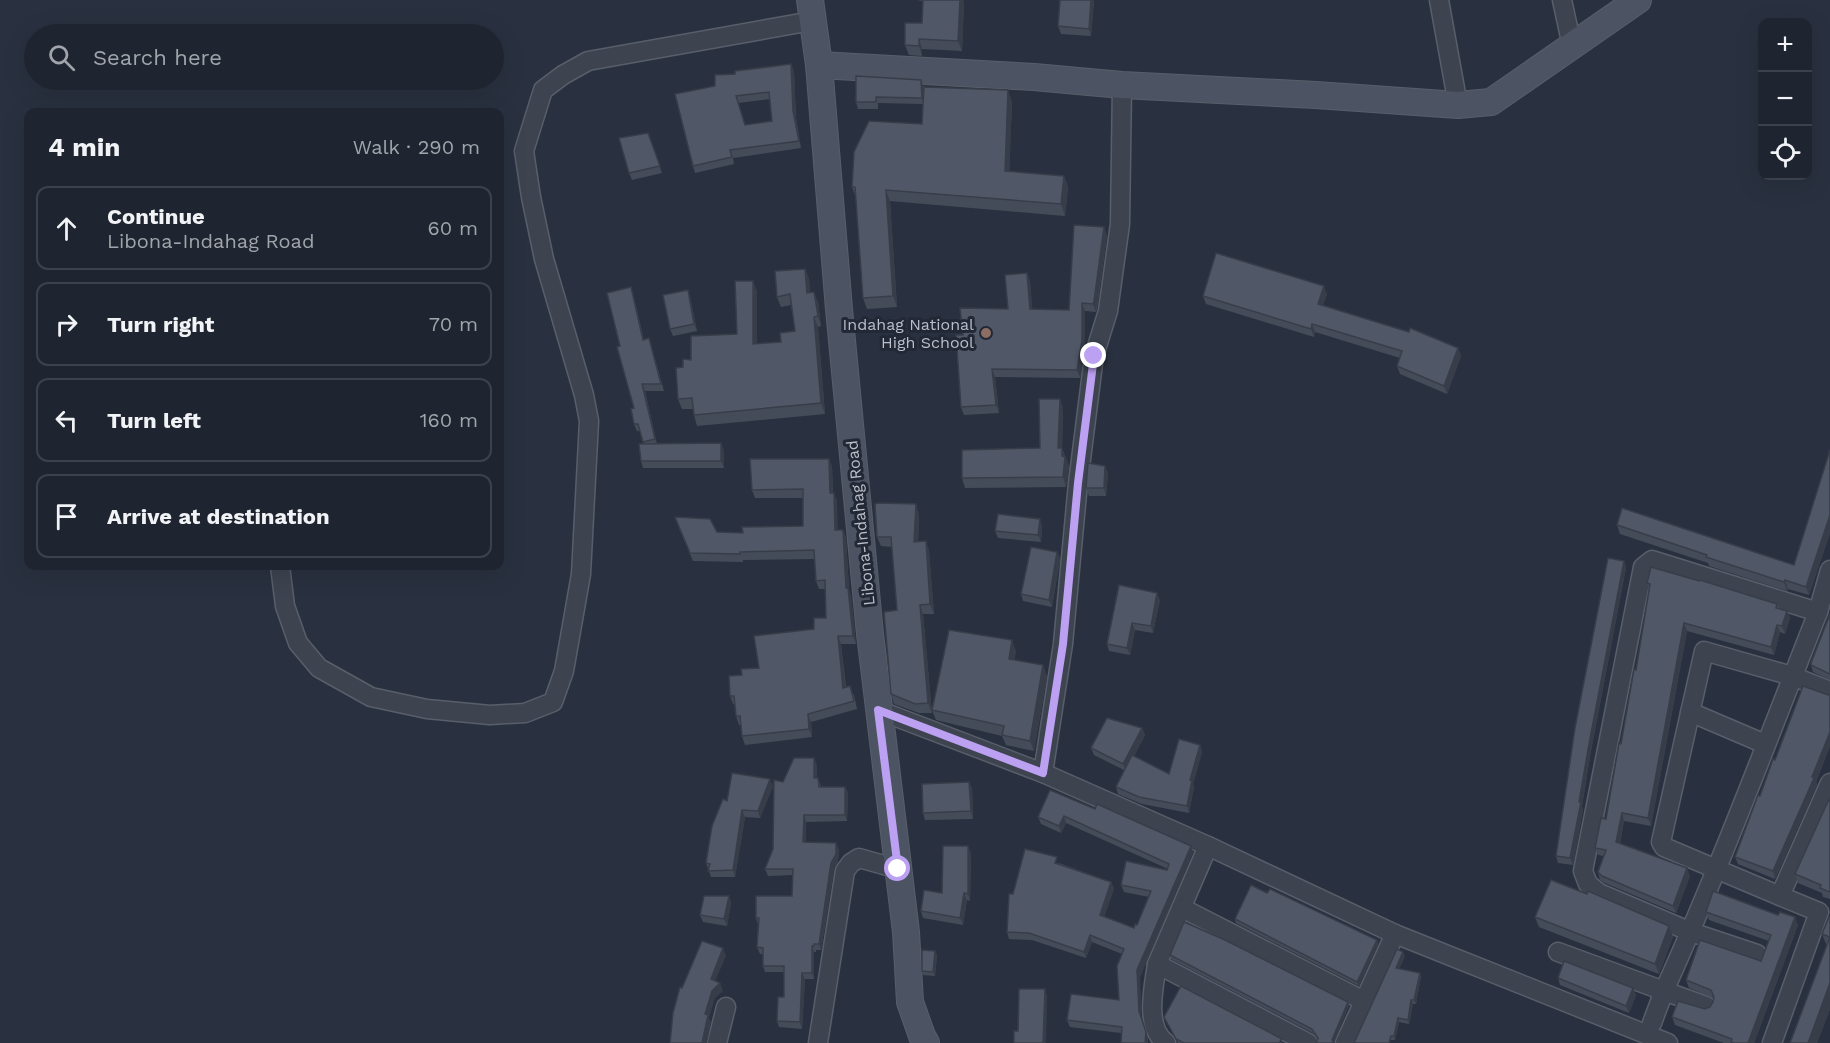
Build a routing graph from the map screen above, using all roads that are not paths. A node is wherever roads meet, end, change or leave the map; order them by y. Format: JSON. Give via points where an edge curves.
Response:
{"nodes":[{"id":1,"x":1438,"y":0,"type":"edge"},
{"id":2,"x":1562,"y":0,"type":"edge"},
{"id":3,"x":1638,"y":0,"type":"edge"},
{"id":4,"x":811,"y":10,"type":"edge"},
{"id":5,"x":1572,"y":46,"type":"junction"},
{"id":6,"x":819,"y":65,"type":"junction"},
{"id":7,"x":1122,"y":85,"type":"junction"},
{"id":8,"x":1458,"y":105,"type":"junction"},
{"id":9,"x":280,"y":570,"type":"edge"},
{"id":10,"x":1830,"y":570,"type":"edge"},
{"id":11,"x":1818,"y":612,"type":"junction"},
{"id":12,"x":1792,"y":676,"type":"junction"},
{"id":13,"x":1830,"y":691,"type":"edge"},
{"id":14,"x":878,"y":710,"type":"junction"},
{"id":15,"x":1690,"y":712,"type":"junction"},
{"id":16,"x":1765,"y":744,"type":"junction"},
{"id":17,"x":1043,"y":773,"type":"junction"},
{"id":18,"x":1830,"y":783,"type":"edge"},
{"id":19,"x":1208,"y":846,"type":"junction"},
{"id":20,"x":898,"y":869,"type":"junction"},
{"id":21,"x":1716,"y":869,"type":"junction"},
{"id":22,"x":1780,"y":896,"type":"junction"},
{"id":23,"x":1182,"y":908,"type":"junction"},
{"id":24,"x":1824,"y":914,"type":"edge"},
{"id":25,"x":1690,"y":932,"type":"junction"},
{"id":26,"x":1395,"y":934,"type":"junction"},
{"id":27,"x":1558,"y":952,"type":"dead end"},
{"id":28,"x":1757,"y":954,"type":"dead end"},
{"id":29,"x":1157,"y":964,"type":"junction"},
{"id":30,"x":1664,"y":991,"type":"junction"},
{"id":31,"x":1364,"y":1001,"type":"junction"},
{"id":32,"x":1706,"y":1006,"type":"edge"},
{"id":33,"x":726,"y":1007,"type":"dead end"},
{"id":34,"x":1652,"y":1023,"type":"dead end"},
{"id":35,"x":717,"y":1043,"type":"edge"},
{"id":36,"x":818,"y":1043,"type":"edge"},
{"id":37,"x":926,"y":1043,"type":"edge"},
{"id":38,"x":1166,"y":1043,"type":"edge"},
{"id":39,"x":1308,"y":1043,"type":"edge"},
{"id":40,"x":1345,"y":1043,"type":"edge"},
{"id":41,"x":1668,"y":1043,"type":"edge"},
{"id":42,"x":1772,"y":1043,"type":"edge"}],
"edges":[{"from":1,"to":8,"type":"street"},
{"from":2,"to":5,"type":"street"},
{"from":3,"to":5,"type":"main road"},
{"from":4,"to":6,"type":"main road","name":"Libona-Indahag Road"},
{"from":4,"to":9,"type":"street","via":[[588,61],[543,90],[524,151],[544,259],[589,422],[581,574],[564,671],[553,702],[525,713],[490,716],[427,709],[371,697],[318,668],[298,643],[285,606]]},
{"from":5,"to":8,"type":"main road","via":[[1491,102]]},
{"from":6,"to":7,"type":"main road"},
{"from":6,"to":14,"type":"main road","name":"Libona-Indahag Road"},
{"from":7,"to":8,"type":"main road"},
{"from":7,"to":17,"type":"street","via":[[1120,224],[1108,311],[1094,356],[1063,644]]},
{"from":10,"to":11,"type":"street"},
{"from":11,"to":12,"type":"street"},
{"from":11,"to":25,"type":"street","via":[[1652,560],[1643,567],[1583,871],[1588,884],[1599,893]]},
{"from":12,"to":13,"type":"street"},
{"from":12,"to":15,"type":"street","via":[[1704,651]]},
{"from":12,"to":16,"type":"street"},
{"from":14,"to":17,"type":"street"},
{"from":14,"to":20,"type":"main road","name":"Libona-Indahag Road"},
{"from":15,"to":16,"type":"street"},
{"from":15,"to":21,"type":"street","via":[[1661,842],[1664,847]]},
{"from":16,"to":21,"type":"street"},
{"from":17,"to":19,"type":"street"},
{"from":18,"to":22,"type":"street"},
{"from":19,"to":23,"type":"street"},
{"from":19,"to":26,"type":"street"},
{"from":20,"to":36,"type":"street","via":[[859,858],[845,872]]},
{"from":20,"to":37,"type":"main road","name":"Libona-Indahag Road","via":[[910,1002]]},
{"from":21,"to":22,"type":"street"},
{"from":21,"to":25,"type":"street"},
{"from":22,"to":24,"type":"street"},
{"from":23,"to":29,"type":"street"},
{"from":23,"to":31,"type":"street"},
{"from":24,"to":42,"type":"street"},
{"from":25,"to":28,"type":"street"},
{"from":25,"to":30,"type":"street"},
{"from":26,"to":31,"type":"street"},
{"from":26,"to":41,"type":"street"},
{"from":27,"to":30,"type":"street"},
{"from":29,"to":38,"type":"street","via":[[1151,1001],[1154,1025]]},
{"from":29,"to":39,"type":"street"},
{"from":30,"to":32,"type":"street"},
{"from":30,"to":34,"type":"street"},
{"from":31,"to":40,"type":"street"},
{"from":33,"to":35,"type":"street"}]}
